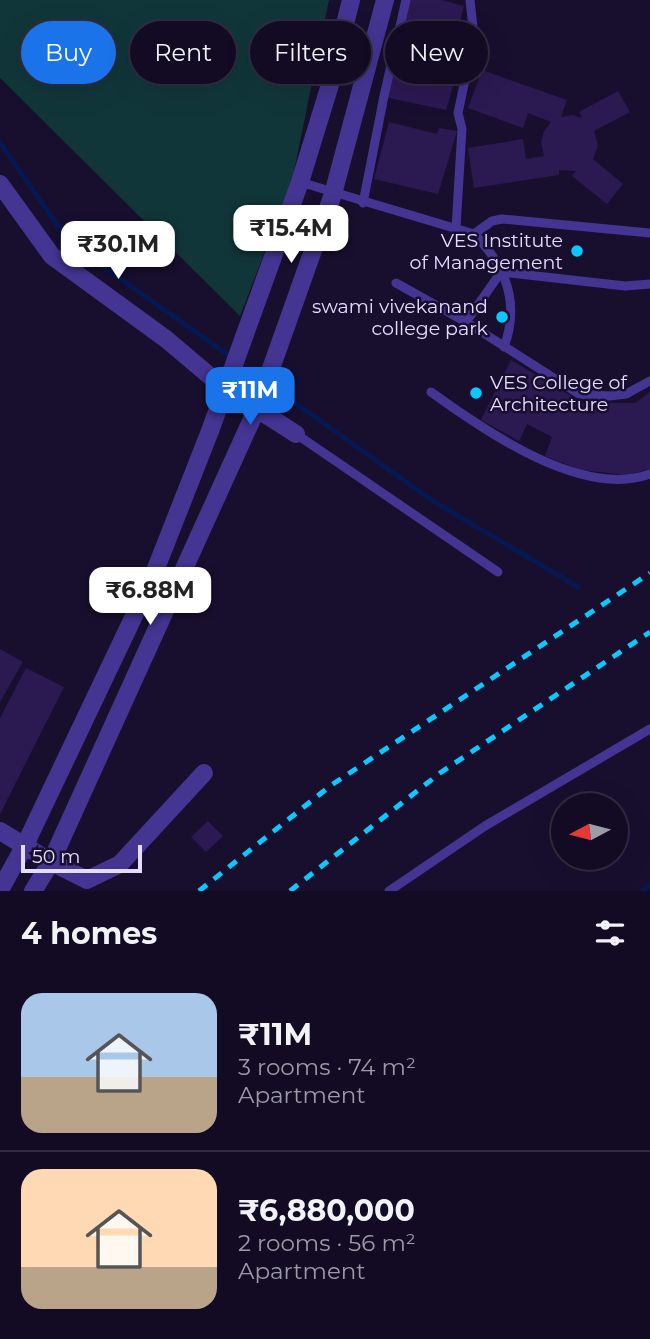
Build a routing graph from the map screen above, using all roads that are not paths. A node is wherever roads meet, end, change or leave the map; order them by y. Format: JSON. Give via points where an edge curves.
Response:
{"nodes":[{"id":1,"x":351,"y":0,"type":"edge"},
{"id":2,"x":385,"y":0,"type":"edge"},
{"id":3,"x":406,"y":0,"type":"edge"},
{"id":4,"x":470,"y":0,"type":"edge"},
{"id":5,"x":472,"y":21,"type":"edge"},
{"id":6,"x":464,"y":84,"type":"edge"},
{"id":7,"x":300,"y":182,"type":"junction"},
{"id":8,"x":0,"y":184,"type":"edge"},
{"id":9,"x":333,"y":194,"type":"junction"},
{"id":10,"x":363,"y":203,"type":"junction"},
{"id":11,"x":456,"y":227,"type":"junction"},
{"id":12,"x":650,"y":233,"type":"edge"},
{"id":13,"x":474,"y":234,"type":"junction"},
{"id":14,"x":501,"y":272,"type":"junction"},
{"id":15,"x":396,"y":283,"type":"dead end"},
{"id":16,"x":650,"y":284,"type":"edge"},
{"id":17,"x":467,"y":323,"type":"junction"},
{"id":18,"x":504,"y":347,"type":"junction"},
{"id":19,"x":228,"y":380,"type":"junction"},
{"id":20,"x":650,"y":381,"type":"edge"},
{"id":21,"x":431,"y":392,"type":"dead end"},
{"id":22,"x":258,"y":402,"type":"junction"},
{"id":23,"x":296,"y":434,"type":"joint"},
{"id":24,"x":650,"y":474,"type":"edge"},
{"id":25,"x":498,"y":572,"type":"dead end"},
{"id":26,"x":650,"y":729,"type":"edge"},
{"id":27,"x":204,"y":773,"type":"dead end"},
{"id":28,"x":0,"y":831,"type":"edge"},
{"id":29,"x":25,"y":845,"type":"junction"},
{"id":30,"x":51,"y":862,"type":"junction"},
{"id":31,"x":0,"y":890,"type":"edge"},
{"id":32,"x":33,"y":891,"type":"edge"},
{"id":33,"x":389,"y":891,"type":"edge"}],
"edges":[{"from":1,"to":7,"type":"street"},
{"from":2,"to":9,"type":"street"},
{"from":3,"to":10,"type":"lane"},
{"from":4,"to":5,"type":"lane"},
{"from":6,"to":11,"type":"lane","via":[[458,113],[462,129]]},
{"from":7,"to":9,"type":"lane"},
{"from":7,"to":19,"type":"street"},
{"from":8,"to":19,"type":"street","via":[[52,256]]},
{"from":9,"to":10,"type":"lane"},
{"from":9,"to":22,"type":"street"},
{"from":10,"to":11,"type":"lane"},
{"from":11,"to":13,"type":"lane"},
{"from":12,"to":13,"type":"lane","via":[[502,219]]},
{"from":13,"to":14,"type":"lane"},
{"from":14,"to":16,"type":"lane","via":[[625,286]]},
{"from":14,"to":17,"type":"lane"},
{"from":14,"to":18,"type":"lane","via":[[512,299]]},
{"from":15,"to":17,"type":"lane"},
{"from":17,"to":18,"type":"lane"},
{"from":18,"to":20,"type":"lane","via":[[579,394],[626,394]]},
{"from":19,"to":22,"type":"street"},
{"from":19,"to":29,"type":"street","via":[[153,576]]},
{"from":21,"to":24,"type":"lane","via":[[475,424],[568,472],[601,480],[633,480]]},
{"from":22,"to":23,"type":"street"},
{"from":22,"to":30,"type":"street"},
{"from":23,"to":25,"type":"lane"},
{"from":26,"to":33,"type":"lane","via":[[485,826]]},
{"from":27,"to":30,"type":"street","via":[[120,864],[88,880]]},
{"from":28,"to":29,"type":"street"},
{"from":29,"to":30,"type":"street"},
{"from":29,"to":31,"type":"street"},
{"from":30,"to":32,"type":"street"}]}
